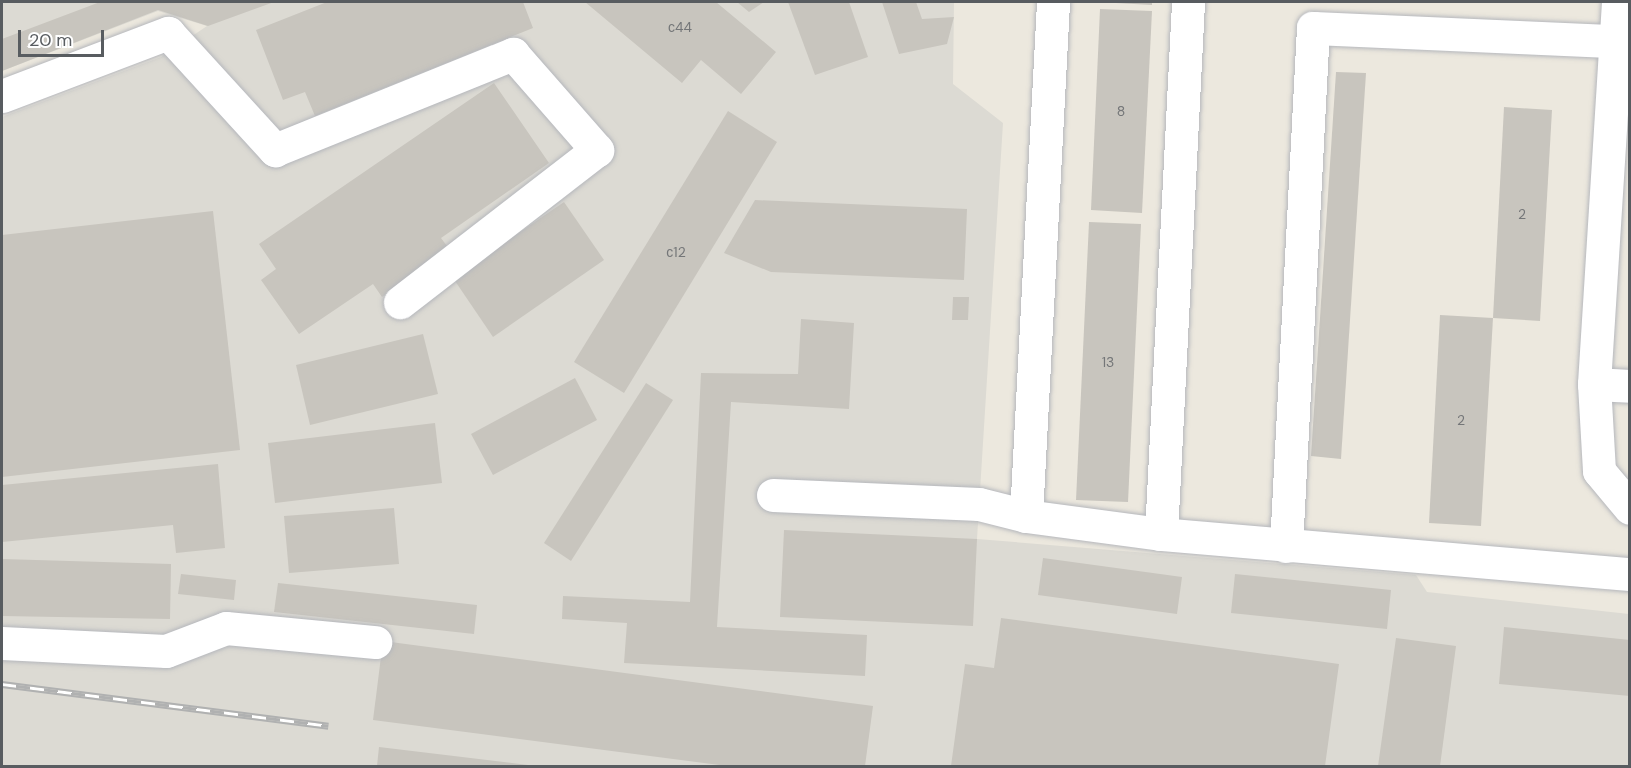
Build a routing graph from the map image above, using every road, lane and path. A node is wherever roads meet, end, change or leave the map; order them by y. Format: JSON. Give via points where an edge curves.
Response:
{"nodes":[{"id":1,"x":1053,"y":2,"type":"edge"},
{"id":2,"x":1188,"y":2,"type":"edge"},
{"id":3,"x":1618,"y":2,"type":"edge"},
{"id":4,"x":1620,"y":61,"type":"edge"},
{"id":5,"x":2,"y":96,"type":"edge"},
{"id":6,"x":400,"y":302,"type":"dead end"},
{"id":7,"x":1594,"y":384,"type":"junction"},
{"id":8,"x":1629,"y":386,"type":"edge"},
{"id":9,"x":773,"y":495,"type":"dead end"},
{"id":10,"x":1629,"y":508,"type":"edge"},
{"id":11,"x":1026,"y":516,"type":"junction"},
{"id":12,"x":1161,"y":534,"type":"junction"},
{"id":13,"x":1286,"y":546,"type":"junction"},
{"id":14,"x":1629,"y":574,"type":"edge"},
{"id":15,"x":375,"y":642,"type":"dead end"},
{"id":16,"x":2,"y":643,"type":"edge"}],
"edges":[{"from":1,"to":11,"type":"street"},
{"from":2,"to":12,"type":"street"},
{"from":3,"to":4,"type":"street"},
{"from":4,"to":7,"type":"street"},
{"from":4,"to":13,"type":"street","via":[[1313,28]]},
{"from":5,"to":6,"type":"street","via":[[168,33],[275,150],[513,54],[597,150]]},
{"from":7,"to":8,"type":"street"},
{"from":7,"to":10,"type":"street","via":[[1599,471]]},
{"from":9,"to":11,"type":"street","via":[[979,504]]},
{"from":11,"to":12,"type":"street"},
{"from":12,"to":13,"type":"street"},
{"from":13,"to":14,"type":"street"},
{"from":15,"to":16,"type":"street","via":[[226,627],[166,651]]}]}
